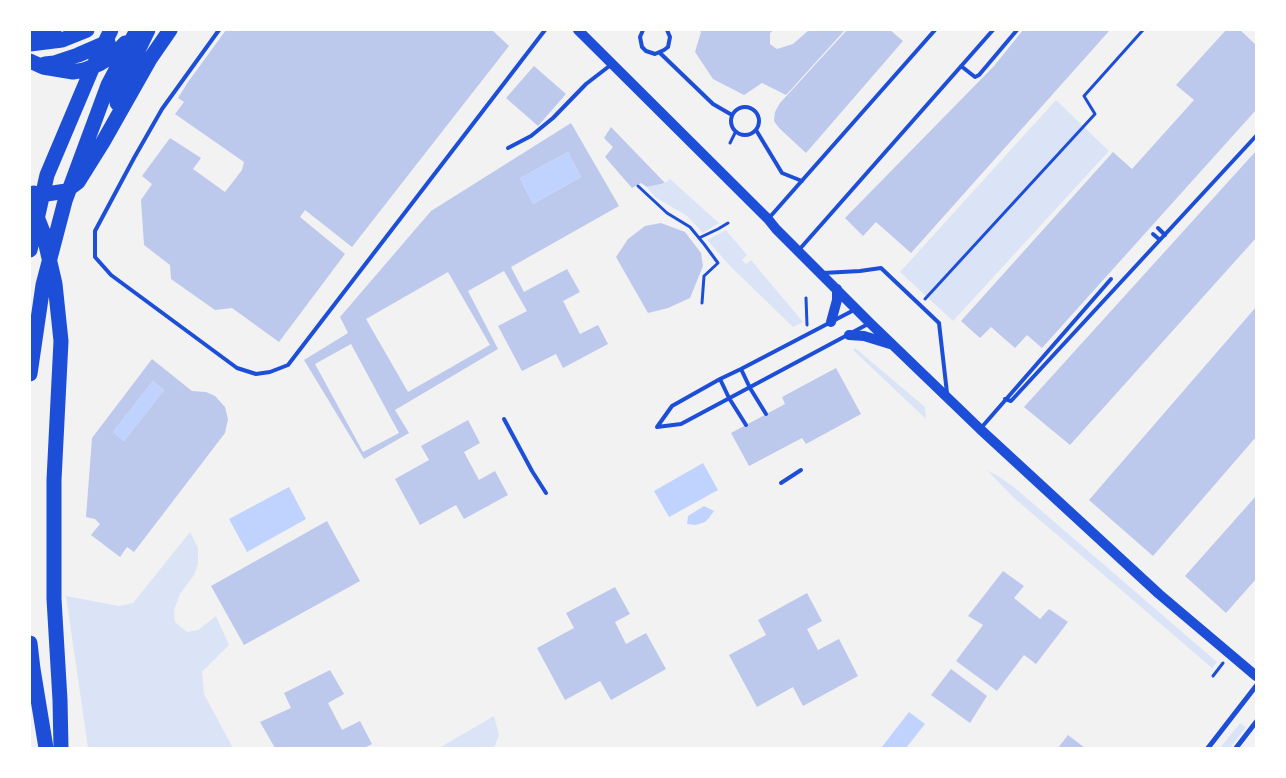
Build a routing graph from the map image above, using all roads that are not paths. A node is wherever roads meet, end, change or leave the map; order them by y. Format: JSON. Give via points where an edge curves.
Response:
{"nodes":[{"id":1,"x":30,"y":30,"type":"edge"},
{"id":2,"x":72,"y":30,"type":"edge"},
{"id":3,"x":87,"y":30,"type":"edge"},
{"id":4,"x":111,"y":30,"type":"edge"},
{"id":5,"x":130,"y":30,"type":"edge"},
{"id":6,"x":137,"y":30,"type":"edge"},
{"id":7,"x":148,"y":30,"type":"edge"},
{"id":8,"x":170,"y":30,"type":"edge"},
{"id":9,"x":219,"y":30,"type":"edge"},
{"id":10,"x":545,"y":30,"type":"edge"},
{"id":11,"x":667,"y":30,"type":"edge"},
{"id":12,"x":934,"y":30,"type":"edge"},
{"id":13,"x":993,"y":30,"type":"edge"},
{"id":14,"x":1017,"y":30,"type":"edge"},
{"id":15,"x":581,"y":31,"type":"edge"},
{"id":16,"x":641,"y":31,"type":"edge"},
{"id":17,"x":30,"y":44,"type":"edge"},
{"id":18,"x":660,"y":53,"type":"junction"},
{"id":19,"x":30,"y":63,"type":"edge"},
{"id":20,"x":612,"y":64,"type":"junction"},
{"id":21,"x":961,"y":66,"type":"junction"},
{"id":22,"x":732,"y":115,"type":"junction"},
{"id":23,"x":756,"y":130,"type":"junction"},
{"id":24,"x":1256,"y":136,"type":"edge"},
{"id":25,"x":103,"y":142,"type":"junction"},
{"id":26,"x":508,"y":148,"type":"dead end"},
{"id":27,"x":802,"y":181,"type":"junction"},
{"id":28,"x":30,"y":192,"type":"edge"},
{"id":29,"x":30,"y":199,"type":"edge"},
{"id":30,"x":768,"y":219,"type":"junction"},
{"id":31,"x":1158,"y":228,"type":"dead end"},
{"id":32,"x":1153,"y":234,"type":"dead end"},
{"id":33,"x":1165,"y":235,"type":"junction"},
{"id":34,"x":1160,"y":240,"type":"junction"},
{"id":35,"x":30,"y":250,"type":"edge"},
{"id":36,"x":798,"y":250,"type":"junction"},
{"id":37,"x":821,"y":273,"type":"junction"},
{"id":38,"x":1110,"y":279,"type":"dead end"},
{"id":39,"x":837,"y":289,"type":"junction"},
{"id":40,"x":856,"y":309,"type":"junction"},
{"id":41,"x":831,"y":322,"type":"junction"},
{"id":42,"x":870,"y":323,"type":"junction"},
{"id":43,"x":849,"y":335,"type":"junction"},
{"id":44,"x":893,"y":346,"type":"junction"},
{"id":45,"x":742,"y":369,"type":"junction"},
{"id":46,"x":30,"y":374,"type":"edge"},
{"id":47,"x":720,"y":379,"type":"junction"},
{"id":48,"x":750,"y":388,"type":"junction"},
{"id":49,"x":729,"y":398,"type":"junction"},
{"id":50,"x":948,"y":398,"type":"junction"},
{"id":51,"x":1005,"y":399,"type":"junction"},
{"id":52,"x":766,"y":414,"type":"dead end"},
{"id":53,"x":504,"y":419,"type":"dead end"},
{"id":54,"x":746,"y":426,"type":"dead end"},
{"id":55,"x":980,"y":428,"type":"junction"},
{"id":56,"x":801,"y":470,"type":"dead end"},
{"id":57,"x":781,"y":483,"type":"dead end"},
{"id":58,"x":546,"y":493,"type":"dead end"},
{"id":59,"x":30,"y":643,"type":"edge"},
{"id":60,"x":1256,"y":676,"type":"edge"},
{"id":61,"x":1256,"y":686,"type":"edge"},
{"id":62,"x":1256,"y":722,"type":"edge"},
{"id":63,"x":46,"y":748,"type":"edge"},
{"id":64,"x":61,"y":748,"type":"edge"},
{"id":65,"x":1208,"y":748,"type":"edge"},
{"id":66,"x":1236,"y":748,"type":"edge"}],
"edges":[{"from":1,"to":2,"type":"highway","via":[[42,35],[60,35]]},
{"from":3,"to":17,"type":"highway","via":[[62,40]]},
{"from":4,"to":35,"type":"highway","via":[[47,175]]},
{"from":5,"to":19,"type":"highway","via":[[78,55],[54,62]]},
{"from":6,"to":46,"type":"highway","via":[[108,85],[65,201],[43,285]]},
{"from":7,"to":25,"type":"highway","via":[[130,67]]},
{"from":8,"to":25,"type":"highway"},
{"from":9,"to":10,"type":"lane","via":[[162,109],[134,158],[95,231],[95,258],[111,275],[237,368],[256,374],[288,365]]},
{"from":11,"to":18,"type":"lane","via":[[670,42]]},
{"from":12,"to":27,"type":"lane"},
{"from":13,"to":21,"type":"lane"},
{"from":14,"to":21,"type":"lane","via":[[975,77]]},
{"from":15,"to":20,"type":"main road"},
{"from":16,"to":18,"type":"lane","via":[[640,42],[646,51]]},
{"from":18,"to":22,"type":"lane","via":[[713,104]]},
{"from":20,"to":26,"type":"lane","via":[[531,136]]},
{"from":20,"to":30,"type":"main road"},
{"from":21,"to":36,"type":"lane"},
{"from":22,"to":23,"type":"lane","via":[[730,124],[735,133],[748,135]]},
{"from":22,"to":23,"type":"lane","via":[[743,107],[752,109],[759,121]]},
{"from":23,"to":27,"type":"lane","via":[[782,173]]},
{"from":24,"to":33,"type":"lane"},
{"from":25,"to":28,"type":"highway","via":[[78,182],[66,190],[40,194]]},
{"from":27,"to":30,"type":"lane"},
{"from":29,"to":64,"type":"highway","via":[[43,232],[55,284],[61,341],[54,480],[54,599]]},
{"from":30,"to":36,"type":"main road"},
{"from":31,"to":33,"type":"lane"},
{"from":32,"to":34,"type":"lane"},
{"from":33,"to":34,"type":"lane"},
{"from":34,"to":51,"type":"lane","via":[[1011,401]]},
{"from":36,"to":37,"type":"main road"},
{"from":37,"to":39,"type":"main road"},
{"from":37,"to":50,"type":"lane","via":[[881,268],[939,323]]},
{"from":38,"to":51,"type":"lane"},
{"from":39,"to":40,"type":"main road"},
{"from":39,"to":41,"type":"main road"},
{"from":40,"to":41,"type":"lane"},
{"from":40,"to":42,"type":"main road"},
{"from":41,"to":45,"type":"lane"},
{"from":42,"to":43,"type":"lane"},
{"from":42,"to":44,"type":"main road"},
{"from":43,"to":44,"type":"main road","via":[[864,336]]},
{"from":43,"to":48,"type":"lane"},
{"from":44,"to":50,"type":"main road"},
{"from":45,"to":47,"type":"lane"},
{"from":45,"to":48,"type":"lane"},
{"from":47,"to":49,"type":"lane"},
{"from":47,"to":49,"type":"lane","via":[[672,406],[657,427],[681,424]]},
{"from":48,"to":49,"type":"lane"},
{"from":48,"to":52,"type":"lane"},
{"from":49,"to":54,"type":"lane"},
{"from":50,"to":55,"type":"main road"},
{"from":51,"to":55,"type":"lane"},
{"from":53,"to":58,"type":"lane"},
{"from":55,"to":60,"type":"main road","via":[[1159,594]]},
{"from":56,"to":57,"type":"lane"},
{"from":59,"to":63,"type":"highway"},
{"from":61,"to":65,"type":"street"},
{"from":62,"to":66,"type":"street"}]}
